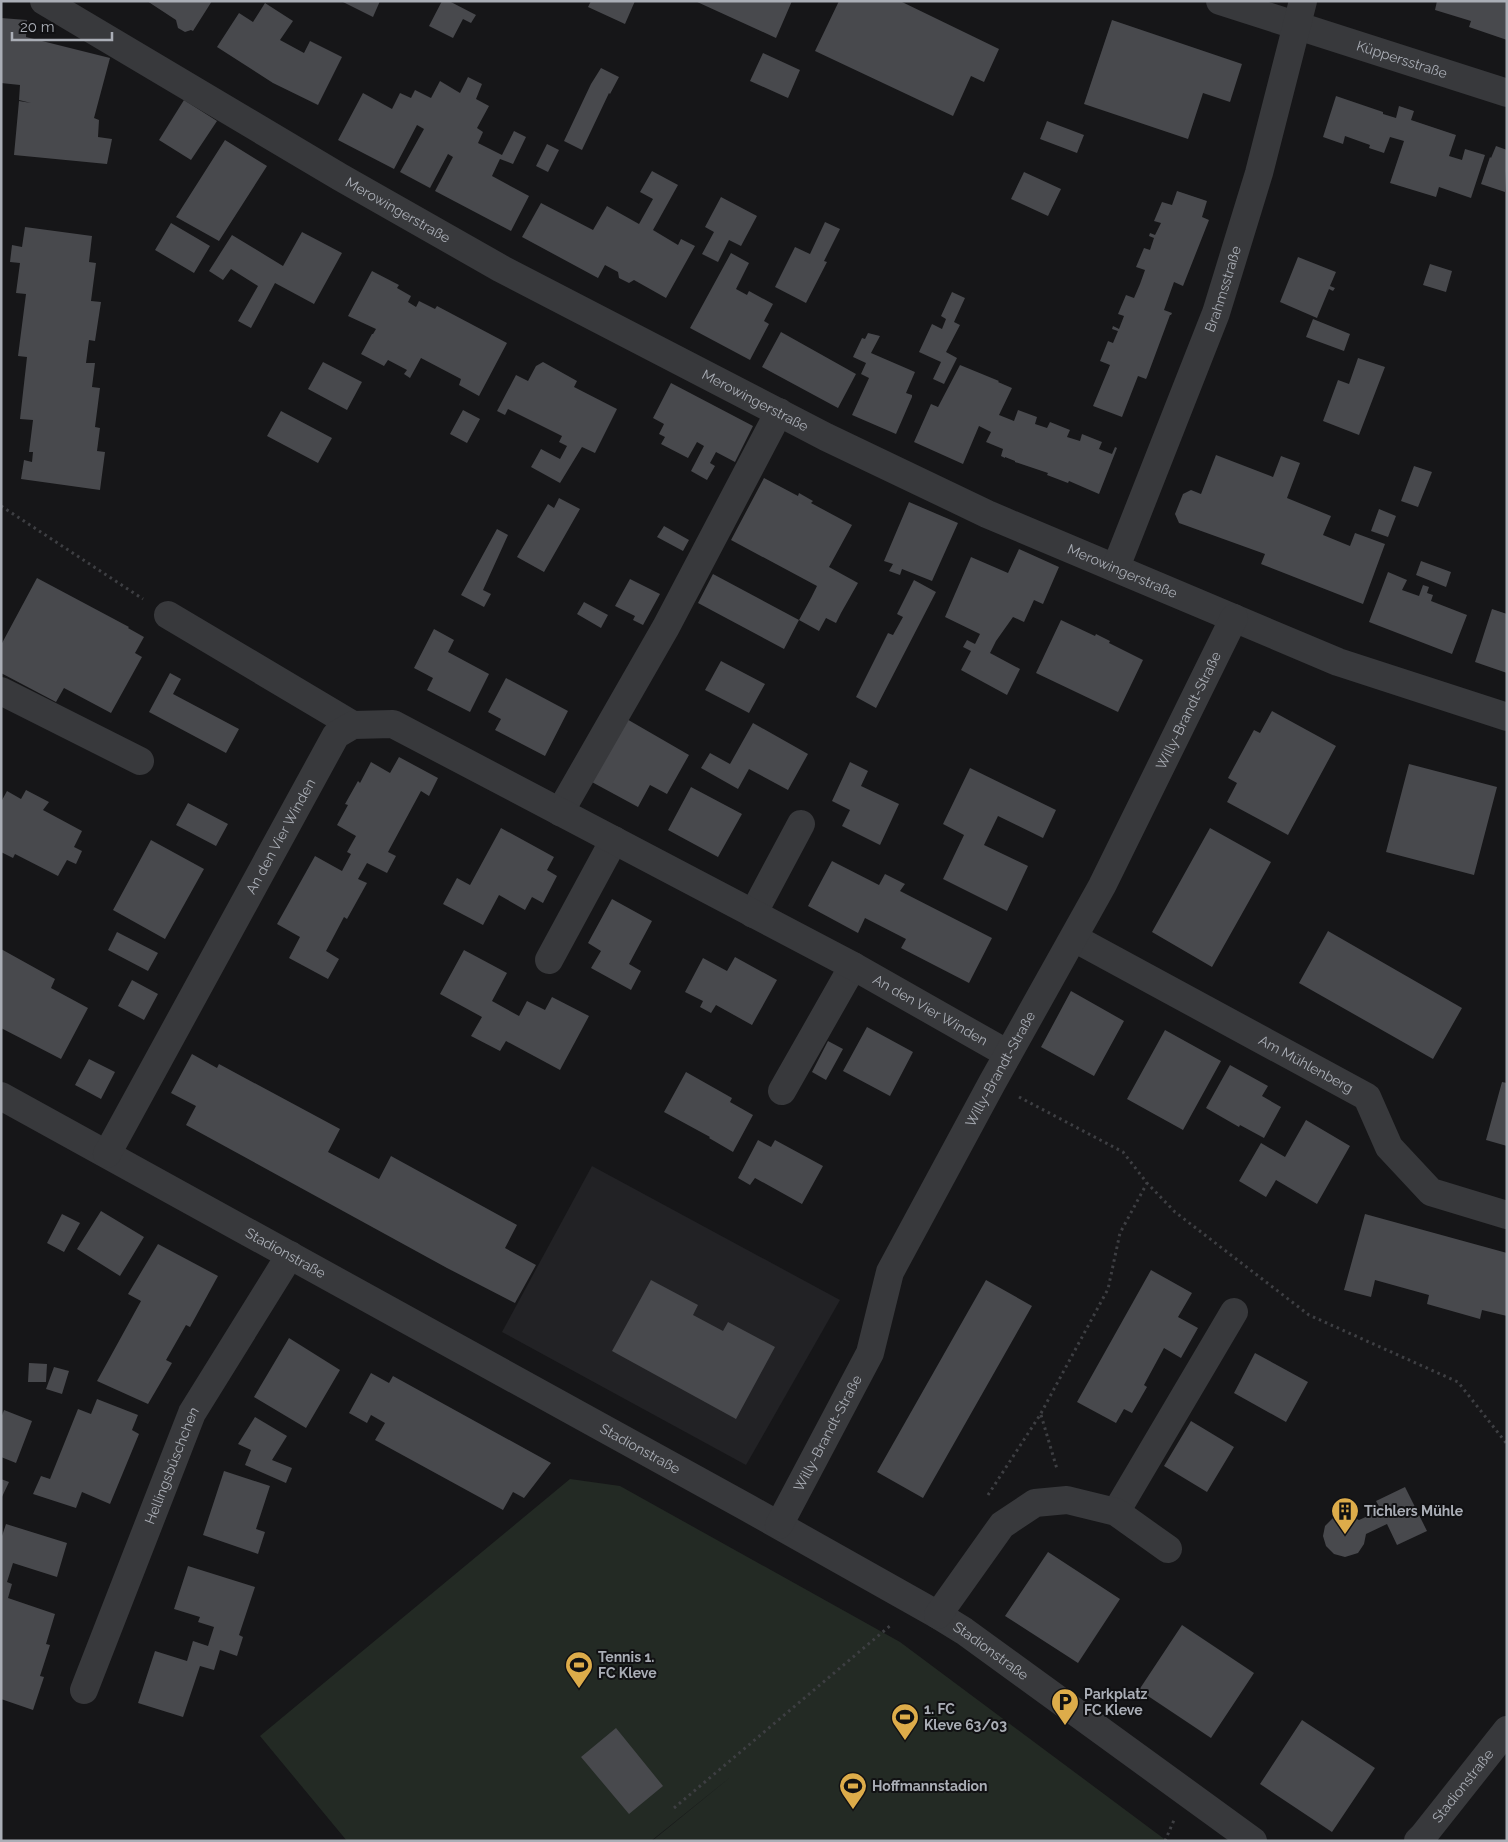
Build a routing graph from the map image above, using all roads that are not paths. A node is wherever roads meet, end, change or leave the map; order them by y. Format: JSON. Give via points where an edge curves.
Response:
{"nodes":[{"id":1,"x":44,"y":1,"type":"edge"},
{"id":2,"x":1220,"y":1,"type":"edge"},
{"id":3,"x":1300,"y":13,"type":"edge"},
{"id":4,"x":1507,"y":93,"type":"edge"},
{"id":5,"x":779,"y":412,"type":"junction"},
{"id":6,"x":1116,"y":567,"type":"junction"},
{"id":7,"x":168,"y":615,"type":"road end"},
{"id":8,"x":1234,"y":618,"type":"junction"},
{"id":9,"x":1,"y":690,"type":"edge"},
{"id":10,"x":1507,"y":717,"type":"edge"},
{"id":11,"x":353,"y":725,"type":"junction"},
{"id":12,"x":140,"y":761,"type":"dead end"},
{"id":13,"x":560,"y":812,"type":"junction"},
{"id":14,"x":801,"y":824,"type":"dead end"},
{"id":15,"x":614,"y":840,"type":"junction"},
{"id":16,"x":753,"y":914,"type":"junction"},
{"id":17,"x":1074,"y":938,"type":"junction"},
{"id":18,"x":549,"y":960,"type":"dead end"},
{"id":19,"x":853,"y":966,"type":"junction"},
{"id":20,"x":1008,"y":1054,"type":"junction"},
{"id":21,"x":782,"y":1091,"type":"dead end"},
{"id":22,"x":1,"y":1096,"type":"edge"},
{"id":23,"x":107,"y":1154,"type":"junction"},
{"id":24,"x":1507,"y":1215,"type":"edge"},
{"id":25,"x":290,"y":1254,"type":"junction"},
{"id":26,"x":1234,"y":1312,"type":"dead end"},
{"id":27,"x":1116,"y":1512,"type":"junction"},
{"id":28,"x":779,"y":1525,"type":"junction"},
{"id":29,"x":1168,"y":1549,"type":"dead end"},
{"id":30,"x":928,"y":1609,"type":"junction"},
{"id":31,"x":84,"y":1690,"type":"dead end"},
{"id":32,"x":1507,"y":1730,"type":"edge"},
{"id":33,"x":1253,"y":1841,"type":"edge"},
{"id":34,"x":1418,"y":1841,"type":"edge"}],
"edges":[{"from":1,"to":5,"type":"street","name":"Merowingerstraße","via":[[500,268]]},
{"from":2,"to":3,"type":"street","name":"Küppersstraße"},
{"from":3,"to":4,"type":"street","name":"Küppersstraße"},
{"from":3,"to":6,"type":"street","name":"Brahmsstraße","via":[[1259,173],[1216,312]]},
{"from":5,"to":6,"type":"street","name":"Merowingerstraße","via":[[987,514]]},
{"from":5,"to":13,"type":"street","via":[[666,627]]},
{"from":6,"to":8,"type":"street","name":"Merowingerstraße"},
{"from":7,"to":11,"type":"street"},
{"from":8,"to":10,"type":"street","name":"Merowingerstraße","via":[[1338,662]]},
{"from":8,"to":17,"type":"street","name":"Willy-Brandt-Straße"},
{"from":9,"to":12,"type":"street"},
{"from":11,"to":13,"type":"street","name":"An den Vier Winden","via":[[393,724]]},
{"from":11,"to":23,"type":"street","name":"An den Vier Winden","via":[[336,736]]},
{"from":13,"to":15,"type":"street","name":"An den Vier Winden"},
{"from":14,"to":16,"type":"street"},
{"from":15,"to":16,"type":"street","name":"An den Vier Winden"},
{"from":15,"to":18,"type":"street"},
{"from":16,"to":19,"type":"street","name":"An den Vier Winden"},
{"from":17,"to":20,"type":"street","name":"Willy-Brandt-Straße"},
{"from":17,"to":24,"type":"street","name":"Am Mühlenberg","via":[[1367,1097],[1388,1147],[1431,1192]]},
{"from":19,"to":20,"type":"street","name":"An den Vier Winden"},
{"from":19,"to":21,"type":"street"},
{"from":20,"to":28,"type":"street","name":"Willy-Brandt-Straße","via":[[890,1272],[870,1353]]},
{"from":22,"to":23,"type":"street","name":"Stadionstraße"},
{"from":23,"to":25,"type":"street","name":"Stadionstraße"},
{"from":25,"to":28,"type":"street","name":"Stadionstraße"},
{"from":25,"to":31,"type":"street","name":"Hellingsbüschchen","via":[[192,1414]]},
{"from":26,"to":27,"type":"street"},
{"from":27,"to":29,"type":"street"},
{"from":27,"to":30,"type":"street","via":[[1067,1500],[1035,1502],[1002,1525]]},
{"from":28,"to":30,"type":"street","name":"Stadionstraße"},
{"from":30,"to":33,"type":"street","name":"Stadionstraße","via":[[964,1631]]},
{"from":32,"to":34,"type":"street","name":"Stadionstraße"}]}
